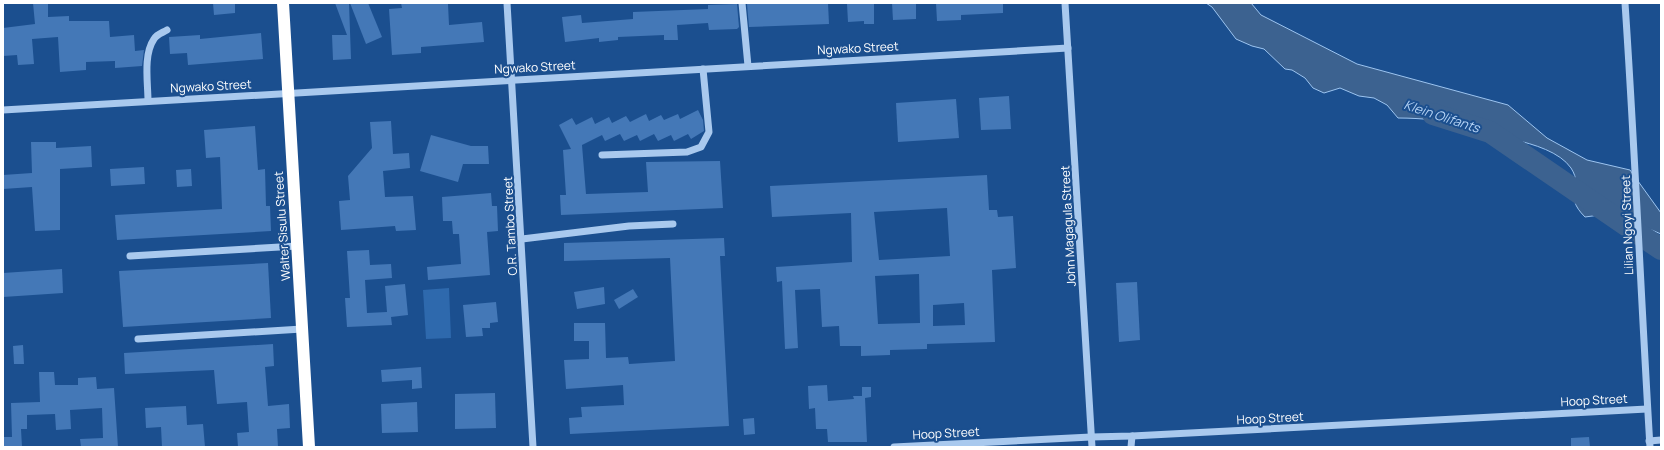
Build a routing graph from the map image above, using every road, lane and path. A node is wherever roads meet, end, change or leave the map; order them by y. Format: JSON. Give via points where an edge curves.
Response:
{"nodes":[{"id":1,"x":283,"y":3,"type":"edge"},
{"id":2,"x":507,"y":3,"type":"edge"},
{"id":3,"x":742,"y":3,"type":"edge"},
{"id":4,"x":1066,"y":3,"type":"edge"},
{"id":5,"x":1625,"y":3,"type":"edge"},
{"id":6,"x":167,"y":30,"type":"dead end"},
{"id":7,"x":1068,"y":48,"type":"junction"},
{"id":8,"x":748,"y":66,"type":"junction"},
{"id":9,"x":703,"y":69,"type":"junction"},
{"id":10,"x":512,"y":79,"type":"junction"},
{"id":11,"x":287,"y":93,"type":"junction"},
{"id":12,"x":148,"y":101,"type":"junction"},
{"id":13,"x":3,"y":110,"type":"edge"},
{"id":14,"x":602,"y":155,"type":"dead end"},
{"id":15,"x":673,"y":224,"type":"dead end"},
{"id":16,"x":522,"y":239,"type":"junction"},
{"id":17,"x":297,"y":246,"type":"junction"},
{"id":18,"x":130,"y":256,"type":"dead end"},
{"id":19,"x":302,"y":329,"type":"junction"},
{"id":20,"x":138,"y":339,"type":"dead end"},
{"id":21,"x":1647,"y":408,"type":"junction"},
{"id":22,"x":1132,"y":436,"type":"junction"},
{"id":23,"x":1091,"y":437,"type":"junction"},
{"id":24,"x":1661,"y":440,"type":"edge"},
{"id":25,"x":1649,"y":444,"type":"edge"},
{"id":26,"x":309,"y":447,"type":"edge"},
{"id":27,"x":533,"y":447,"type":"edge"},
{"id":28,"x":894,"y":447,"type":"edge"},
{"id":29,"x":1092,"y":447,"type":"edge"},
{"id":30,"x":1132,"y":447,"type":"edge"}],
"edges":[{"from":1,"to":11,"type":"highway","name":"Walter Sisulu Street"},
{"from":2,"to":10,"type":"street","name":"O.R. Tambo Street"},
{"from":3,"to":8,"type":"street"},
{"from":4,"to":7,"type":"street","name":"John Magagula Street"},
{"from":5,"to":21,"type":"street","name":"Lilian Ngoyi Street","via":[[1636,168]]},
{"from":6,"to":12,"type":"street","via":[[158,35],[151,45],[148,61]]},
{"from":7,"to":8,"type":"street","name":"Ngwako Street"},
{"from":7,"to":23,"type":"street","name":"John Magagula Street"},
{"from":8,"to":9,"type":"street","name":"Ngwako Street"},
{"from":9,"to":10,"type":"street","name":"Ngwako Street"},
{"from":9,"to":14,"type":"street","via":[[709,132],[701,147],[687,152]]},
{"from":10,"to":11,"type":"street","name":"Ngwako Street"},
{"from":10,"to":16,"type":"street","name":"O.R. Tambo Street"},
{"from":11,"to":12,"type":"street","name":"Ngwako Street"},
{"from":11,"to":17,"type":"highway","name":"Walter Sisulu Street"},
{"from":12,"to":13,"type":"street","name":"Ngwako Street"},
{"from":15,"to":16,"type":"street","via":[[621,227]]},
{"from":16,"to":27,"type":"street","name":"O.R. Tambo Street"},
{"from":17,"to":18,"type":"street"},
{"from":17,"to":19,"type":"highway","name":"Walter Sisulu Street"},
{"from":19,"to":20,"type":"street"},
{"from":19,"to":26,"type":"highway","name":"Walter Sisulu Street"},
{"from":21,"to":22,"type":"street","name":"Hoop Street"},
{"from":21,"to":25,"type":"street","name":"Lilian Ngoyi Street"},
{"from":22,"to":23,"type":"street","name":"Hoop Street"},
{"from":22,"to":30,"type":"street"},
{"from":23,"to":28,"type":"street","name":"Hoop Street"},
{"from":23,"to":29,"type":"street","name":"John Magagula Street"},
{"from":24,"to":25,"type":"street"}]}
